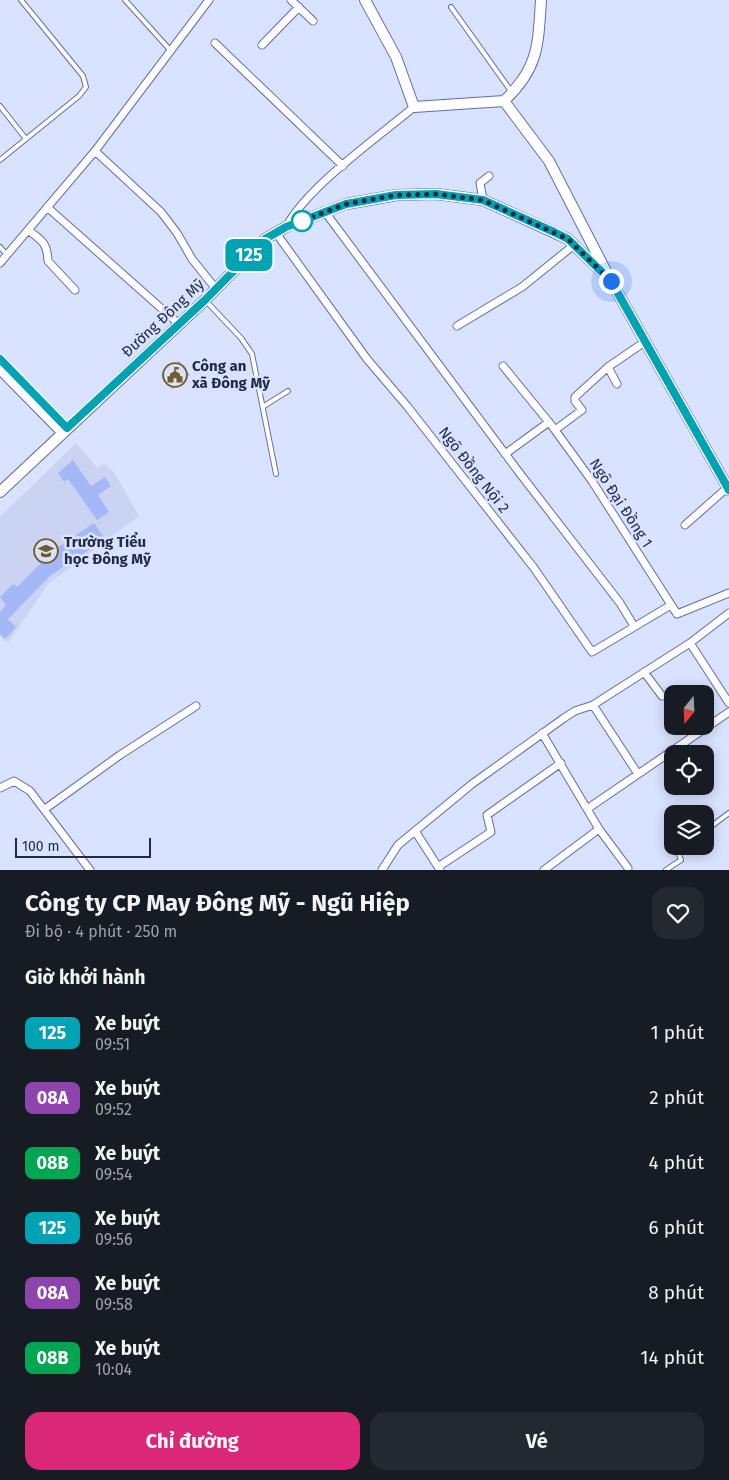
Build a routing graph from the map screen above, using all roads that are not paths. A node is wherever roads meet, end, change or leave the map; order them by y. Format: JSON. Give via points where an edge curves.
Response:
{"nodes":[{"id":1,"x":21,"y":0,"type":"edge"},
{"id":2,"x":125,"y":0,"type":"edge"},
{"id":3,"x":209,"y":0,"type":"edge"},
{"id":4,"x":291,"y":0,"type":"edge"},
{"id":5,"x":365,"y":0,"type":"edge"},
{"id":6,"x":541,"y":0,"type":"edge"},
{"id":7,"x":452,"y":7,"type":"dead end"},
{"id":8,"x":299,"y":8,"type":"junction"},
{"id":9,"x":313,"y":21,"type":"dead end"},
{"id":10,"x":215,"y":43,"type":"dead end"},
{"id":11,"x":262,"y":45,"type":"dead end"},
{"id":12,"x":171,"y":51,"type":"junction"},
{"id":13,"x":513,"y":93,"type":"junction"},
{"id":14,"x":504,"y":101,"type":"junction"},
{"id":15,"x":0,"y":106,"type":"edge"},
{"id":16,"x":414,"y":107,"type":"junction"},
{"id":17,"x":26,"y":140,"type":"junction"},
{"id":18,"x":95,"y":151,"type":"junction"},
{"id":19,"x":0,"y":160,"type":"edge"},
{"id":20,"x":343,"y":166,"type":"junction"},
{"id":21,"x":490,"y":176,"type":"dead end"},
{"id":22,"x":483,"y":200,"type":"junction"},
{"id":23,"x":47,"y":207,"type":"junction"},
{"id":24,"x":325,"y":212,"type":"junction"},
{"id":25,"x":286,"y":227,"type":"junction"},
{"id":26,"x":28,"y":230,"type":"junction"},
{"id":27,"x":276,"y":233,"type":"junction"},
{"id":28,"x":574,"y":245,"type":"junction"},
{"id":29,"x":0,"y":247,"type":"edge"},
{"id":30,"x":7,"y":255,"type":"junction"},
{"id":31,"x":0,"y":263,"type":"edge"},
{"id":32,"x":611,"y":281,"type":"junction"},
{"id":33,"x":216,"y":289,"type":"junction"},
{"id":34,"x":75,"y":290,"type":"dead end"},
{"id":35,"x":205,"y":300,"type":"junction"},
{"id":36,"x":179,"y":324,"type":"junction"},
{"id":37,"x":457,"y":326,"type":"dead end"},
{"id":38,"x":646,"y":341,"type":"junction"},
{"id":39,"x":0,"y":360,"type":"edge"},
{"id":40,"x":502,"y":366,"type":"dead end"},
{"id":41,"x":608,"y":367,"type":"junction"},
{"id":42,"x":0,"y":371,"type":"edge"},
{"id":43,"x":617,"y":384,"type":"dead end"},
{"id":44,"x":288,"y":391,"type":"dead end"},
{"id":45,"x":264,"y":406,"type":"junction"},
{"id":46,"x":549,"y":422,"type":"junction"},
{"id":47,"x":64,"y":430,"type":"junction"},
{"id":48,"x":555,"y":430,"type":"junction"},
{"id":49,"x":505,"y":454,"type":"junction"},
{"id":50,"x":276,"y":474,"type":"dead end"},
{"id":51,"x":728,"y":488,"type":"edge"},
{"id":52,"x":0,"y":492,"type":"edge"},
{"id":53,"x":685,"y":524,"type":"dead end"},
{"id":54,"x":729,"y":593,"type":"edge"},
{"id":55,"x":671,"y":604,"type":"junction"},
{"id":56,"x":729,"y":614,"type":"edge"},
{"id":57,"x":634,"y":626,"type":"junction"},
{"id":58,"x":690,"y":643,"type":"junction"},
{"id":59,"x":644,"y":672,"type":"junction"},
{"id":60,"x":662,"y":696,"type":"dead end"},
{"id":61,"x":729,"y":703,"type":"edge"},
{"id":62,"x":593,"y":705,"type":"junction"},
{"id":63,"x":196,"y":706,"type":"dead end"},
{"id":64,"x":729,"y":712,"type":"edge"},
{"id":65,"x":542,"y":733,"type":"junction"},
{"id":66,"x":561,"y":763,"type":"junction"},
{"id":67,"x":638,"y":774,"type":"junction"},
{"id":68,"x":0,"y":788,"type":"edge"},
{"id":69,"x":587,"y":808,"type":"junction"},
{"id":70,"x":45,"y":809,"type":"junction"},
{"id":71,"x":729,"y":813,"type":"edge"},
{"id":72,"x":714,"y":824,"type":"edge"},
{"id":73,"x":599,"y":829,"type":"junction"},
{"id":74,"x":415,"y":832,"type":"junction"},
{"id":75,"x":679,"y":855,"type":"edge"},
{"id":76,"x":439,"y":868,"type":"edge"},
{"id":77,"x":628,"y":868,"type":"dead end"},
{"id":78,"x":90,"y":870,"type":"edge"},
{"id":79,"x":382,"y":870,"type":"edge"},
{"id":80,"x":544,"y":870,"type":"edge"},
{"id":81,"x":666,"y":870,"type":"edge"}],
"edges":[{"from":1,"to":17,"type":"lane","via":[[86,82],[79,96]]},
{"from":2,"to":12,"type":"lane"},
{"from":3,"to":12,"type":"street"},
{"from":4,"to":8,"type":"street"},
{"from":5,"to":16,"type":"street","via":[[396,57]]},
{"from":6,"to":13,"type":"street","via":[[537,52],[532,68]]},
{"from":7,"to":13,"type":"lane"},
{"from":8,"to":9,"type":"street"},
{"from":8,"to":11,"type":"street"},
{"from":10,"to":20,"type":"street"},
{"from":12,"to":18,"type":"street"},
{"from":13,"to":14,"type":"street"},
{"from":14,"to":16,"type":"street"},
{"from":14,"to":32,"type":"street","via":[[549,161]]},
{"from":15,"to":17,"type":"lane"},
{"from":16,"to":20,"type":"street"},
{"from":17,"to":19,"type":"lane"},
{"from":18,"to":23,"type":"street"},
{"from":18,"to":33,"type":"street","via":[[161,212]]},
{"from":20,"to":25,"type":"street","via":[[300,206]]},
{"from":21,"to":22,"type":"street","via":[[480,183]]},
{"from":22,"to":24,"type":"street","name":"Đường Đông Mỹ","via":[[436,194],[396,195],[346,204]]},
{"from":22,"to":28,"type":"street","name":"Đường Đông Mỹ"},
{"from":23,"to":26,"type":"street"},
{"from":23,"to":36,"type":"street"},
{"from":24,"to":25,"type":"street","name":"Đường Đông Mỹ"},
{"from":24,"to":49,"type":"street"},
{"from":25,"to":27,"type":"street","name":"Đường Đông Mỹ"},
{"from":26,"to":30,"type":"street"},
{"from":26,"to":34,"type":"street","via":[[46,245],[48,261]]},
{"from":27,"to":33,"type":"street","name":"Đường Đông Mỹ","via":[[265,239]]},
{"from":27,"to":57,"type":"street","name":"Ngõ Đồng Nội 2","via":[[367,359],[534,568],[592,652]]},
{"from":28,"to":32,"type":"street","name":"Đường Đông Mỹ"},
{"from":28,"to":37,"type":"street","via":[[522,287]]},
{"from":29,"to":30,"type":"lane"},
{"from":30,"to":31,"type":"street"},
{"from":32,"to":38,"type":"street"},
{"from":33,"to":35,"type":"street","name":"Đường Đông Mỹ"},
{"from":35,"to":36,"type":"street","name":"Đường Đông Mỹ"},
{"from":35,"to":45,"type":"lane","via":[[252,354]]},
{"from":36,"to":47,"type":"street","name":"Đường Đông Mỹ"},
{"from":38,"to":41,"type":"street"},
{"from":38,"to":51,"type":"street"},
{"from":39,"to":47,"type":"street"},
{"from":40,"to":46,"type":"street","name":"Ngõ Đại Đồng 1"},
{"from":41,"to":43,"type":"street"},
{"from":41,"to":48,"type":"street","via":[[575,397],[582,410]]},
{"from":42,"to":47,"type":"street"},
{"from":44,"to":45,"type":"lane"},
{"from":45,"to":50,"type":"lane"},
{"from":46,"to":48,"type":"street","name":"Ngõ Đại Đồng 1"},
{"from":46,"to":49,"type":"street"},
{"from":47,"to":52,"type":"street","name":"Đường Đông Mỹ"},
{"from":48,"to":55,"type":"street","name":"Ngõ Đại Đồng 1","via":[[614,513]]},
{"from":49,"to":57,"type":"street","via":[[620,602]]},
{"from":51,"to":53,"type":"street"},
{"from":54,"to":55,"type":"street","via":[[678,614]]},
{"from":55,"to":57,"type":"street","name":"Ngõ Đồng Nội 2"},
{"from":56,"to":58,"type":"street"},
{"from":58,"to":59,"type":"street"},
{"from":58,"to":61,"type":"street"},
{"from":59,"to":60,"type":"street"},
{"from":59,"to":62,"type":"street"},
{"from":62,"to":65,"type":"street","via":[[575,711]]},
{"from":62,"to":67,"type":"street"},
{"from":63,"to":70,"type":"street"},
{"from":64,"to":67,"type":"street"},
{"from":65,"to":66,"type":"street"},
{"from":65,"to":74,"type":"street","via":[[472,784]]},
{"from":66,"to":69,"type":"street"},
{"from":66,"to":76,"type":"street","via":[[487,815],[491,832]]},
{"from":67,"to":69,"type":"street"},
{"from":68,"to":70,"type":"street","via":[[14,781],[30,790]]},
{"from":69,"to":73,"type":"street"},
{"from":70,"to":78,"type":"street"},
{"from":71,"to":72,"type":"lane"},
{"from":73,"to":77,"type":"street"},
{"from":73,"to":80,"type":"street"},
{"from":74,"to":76,"type":"street"},
{"from":74,"to":79,"type":"street","via":[[398,845]]},
{"from":75,"to":81,"type":"lane","via":[[681,860]]}]}
